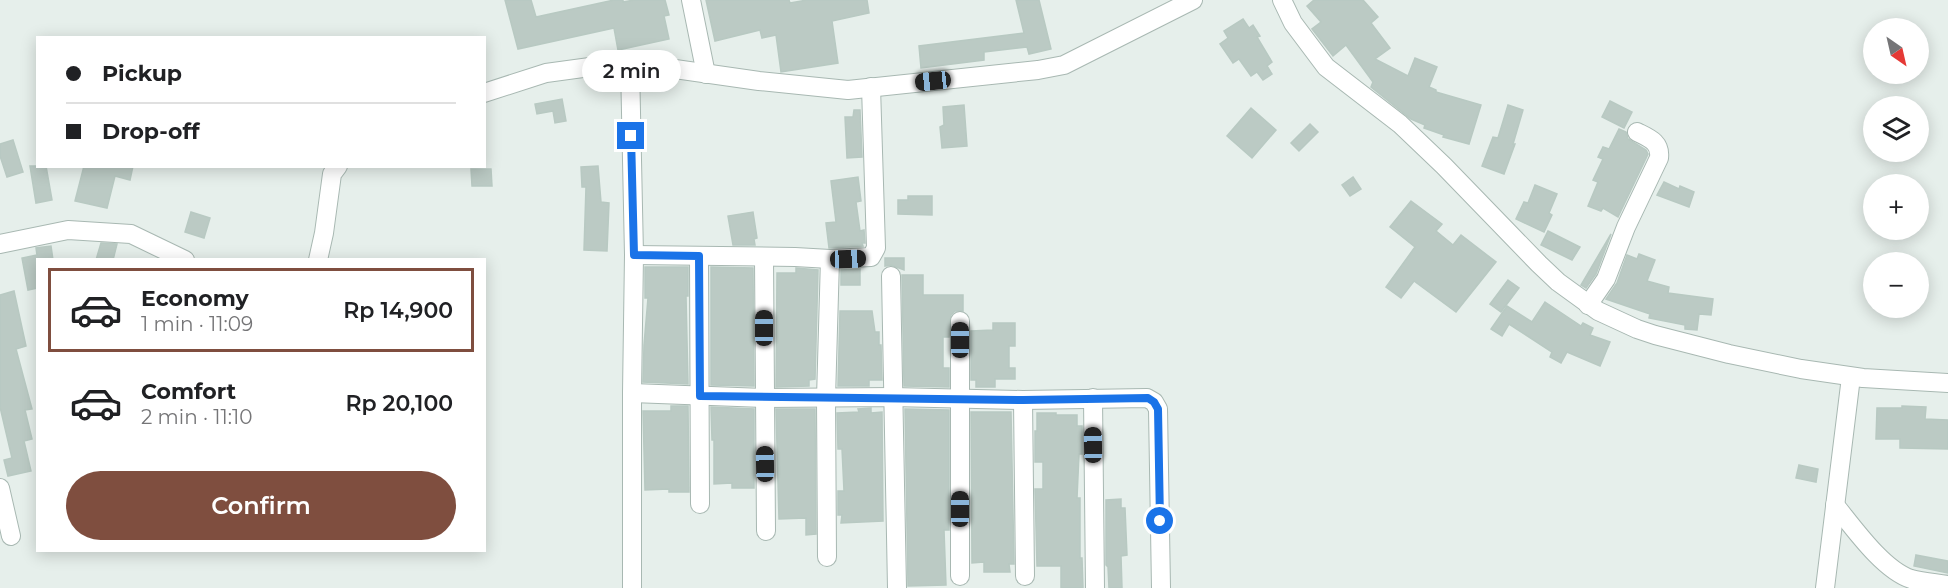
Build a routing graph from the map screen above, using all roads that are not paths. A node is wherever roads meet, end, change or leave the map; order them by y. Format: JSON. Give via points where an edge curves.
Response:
{"nodes":[{"id":1,"x":691,"y":0,"type":"edge"},
{"id":2,"x":1192,"y":0,"type":"edge"},
{"id":3,"x":1282,"y":0,"type":"edge"},
{"id":4,"x":630,"y":65,"type":"junction"},
{"id":5,"x":706,"y":74,"type":"junction"},
{"id":6,"x":871,"y":87,"type":"junction"},
{"id":7,"x":486,"y":92,"type":"edge"},
{"id":8,"x":1637,"y":132,"type":"dead end"},
{"id":9,"x":333,"y":169,"type":"edge"},
{"id":10,"x":0,"y":244,"type":"edge"},
{"id":11,"x":634,"y":255,"type":"junction"},
{"id":12,"x":699,"y":256,"type":"junction"},
{"id":13,"x":181,"y":258,"type":"edge"},
{"id":14,"x":318,"y":258,"type":"edge"},
{"id":15,"x":764,"y":258,"type":"junction"},
{"id":16,"x":830,"y":260,"type":"junction"},
{"id":17,"x":891,"y":276,"type":"dead end"},
{"id":18,"x":1588,"y":305,"type":"junction"},
{"id":19,"x":960,"y":321,"type":"dead end"},
{"id":20,"x":1851,"y":377,"type":"junction"},
{"id":21,"x":1948,"y":383,"type":"edge"},
{"id":22,"x":632,"y":393,"type":"junction"},
{"id":23,"x":700,"y":396,"type":"junction"},
{"id":24,"x":893,"y":397,"type":"junction"},
{"id":25,"x":764,"y":398,"type":"junction"},
{"id":26,"x":826,"y":398,"type":"junction"},
{"id":27,"x":960,"y":398,"type":"junction"},
{"id":28,"x":1093,"y":398,"type":"junction"},
{"id":29,"x":1023,"y":400,"type":"junction"},
{"id":30,"x":0,"y":488,"type":"edge"},
{"id":31,"x":700,"y":504,"type":"dead end"},
{"id":32,"x":1835,"y":505,"type":"junction"},
{"id":33,"x":766,"y":531,"type":"dead end"},
{"id":34,"x":11,"y":536,"type":"dead end"},
{"id":35,"x":827,"y":557,"type":"dead end"},
{"id":36,"x":960,"y":576,"type":"dead end"},
{"id":37,"x":1025,"y":576,"type":"dead end"},
{"id":38,"x":1948,"y":585,"type":"edge"},
{"id":39,"x":632,"y":588,"type":"edge"},
{"id":40,"x":897,"y":588,"type":"edge"},
{"id":41,"x":1095,"y":588,"type":"edge"},
{"id":42,"x":1161,"y":588,"type":"edge"},
{"id":43,"x":1825,"y":588,"type":"edge"}],
"edges":[{"from":1,"to":5,"type":"street"},
{"from":2,"to":6,"type":"street","via":[[1064,65]]},
{"from":3,"to":18,"type":"street","via":[[1293,23],[1326,67],[1419,141],[1539,264]]},
{"from":4,"to":5,"type":"street"},
{"from":4,"to":7,"type":"street","via":[[546,72]]},
{"from":4,"to":11,"type":"street"},
{"from":5,"to":6,"type":"street","via":[[848,90]]},
{"from":6,"to":16,"type":"street","via":[[876,248],[869,258]]},
{"from":8,"to":18,"type":"street","via":[[1653,139],[1659,158],[1606,279]]},
{"from":9,"to":14,"type":"street"},
{"from":10,"to":13,"type":"street","via":[[68,230],[131,234]]},
{"from":11,"to":12,"type":"street"},
{"from":11,"to":22,"type":"street"},
{"from":12,"to":15,"type":"street"},
{"from":12,"to":23,"type":"street"},
{"from":15,"to":16,"type":"street"},
{"from":15,"to":25,"type":"street"},
{"from":16,"to":26,"type":"street"},
{"from":17,"to":24,"type":"street"},
{"from":18,"to":20,"type":"street","via":[[1655,335],[1761,361]]},
{"from":19,"to":27,"type":"street"},
{"from":20,"to":21,"type":"street"},
{"from":20,"to":32,"type":"street"},
{"from":22,"to":23,"type":"street"},
{"from":22,"to":39,"type":"street"},
{"from":23,"to":25,"type":"street"},
{"from":23,"to":31,"type":"street"},
{"from":24,"to":26,"type":"street"},
{"from":24,"to":27,"type":"street"},
{"from":24,"to":40,"type":"street"},
{"from":25,"to":26,"type":"street"},
{"from":25,"to":33,"type":"street"},
{"from":26,"to":35,"type":"street"},
{"from":27,"to":29,"type":"street"},
{"from":27,"to":36,"type":"street"},
{"from":28,"to":29,"type":"street"},
{"from":28,"to":41,"type":"street"},
{"from":28,"to":42,"type":"street","via":[[1148,398],[1158,409]]},
{"from":29,"to":37,"type":"street"},
{"from":30,"to":34,"type":"street"},
{"from":32,"to":38,"type":"street","via":[[1872,550],[1904,576]]},
{"from":32,"to":43,"type":"street"}]}
